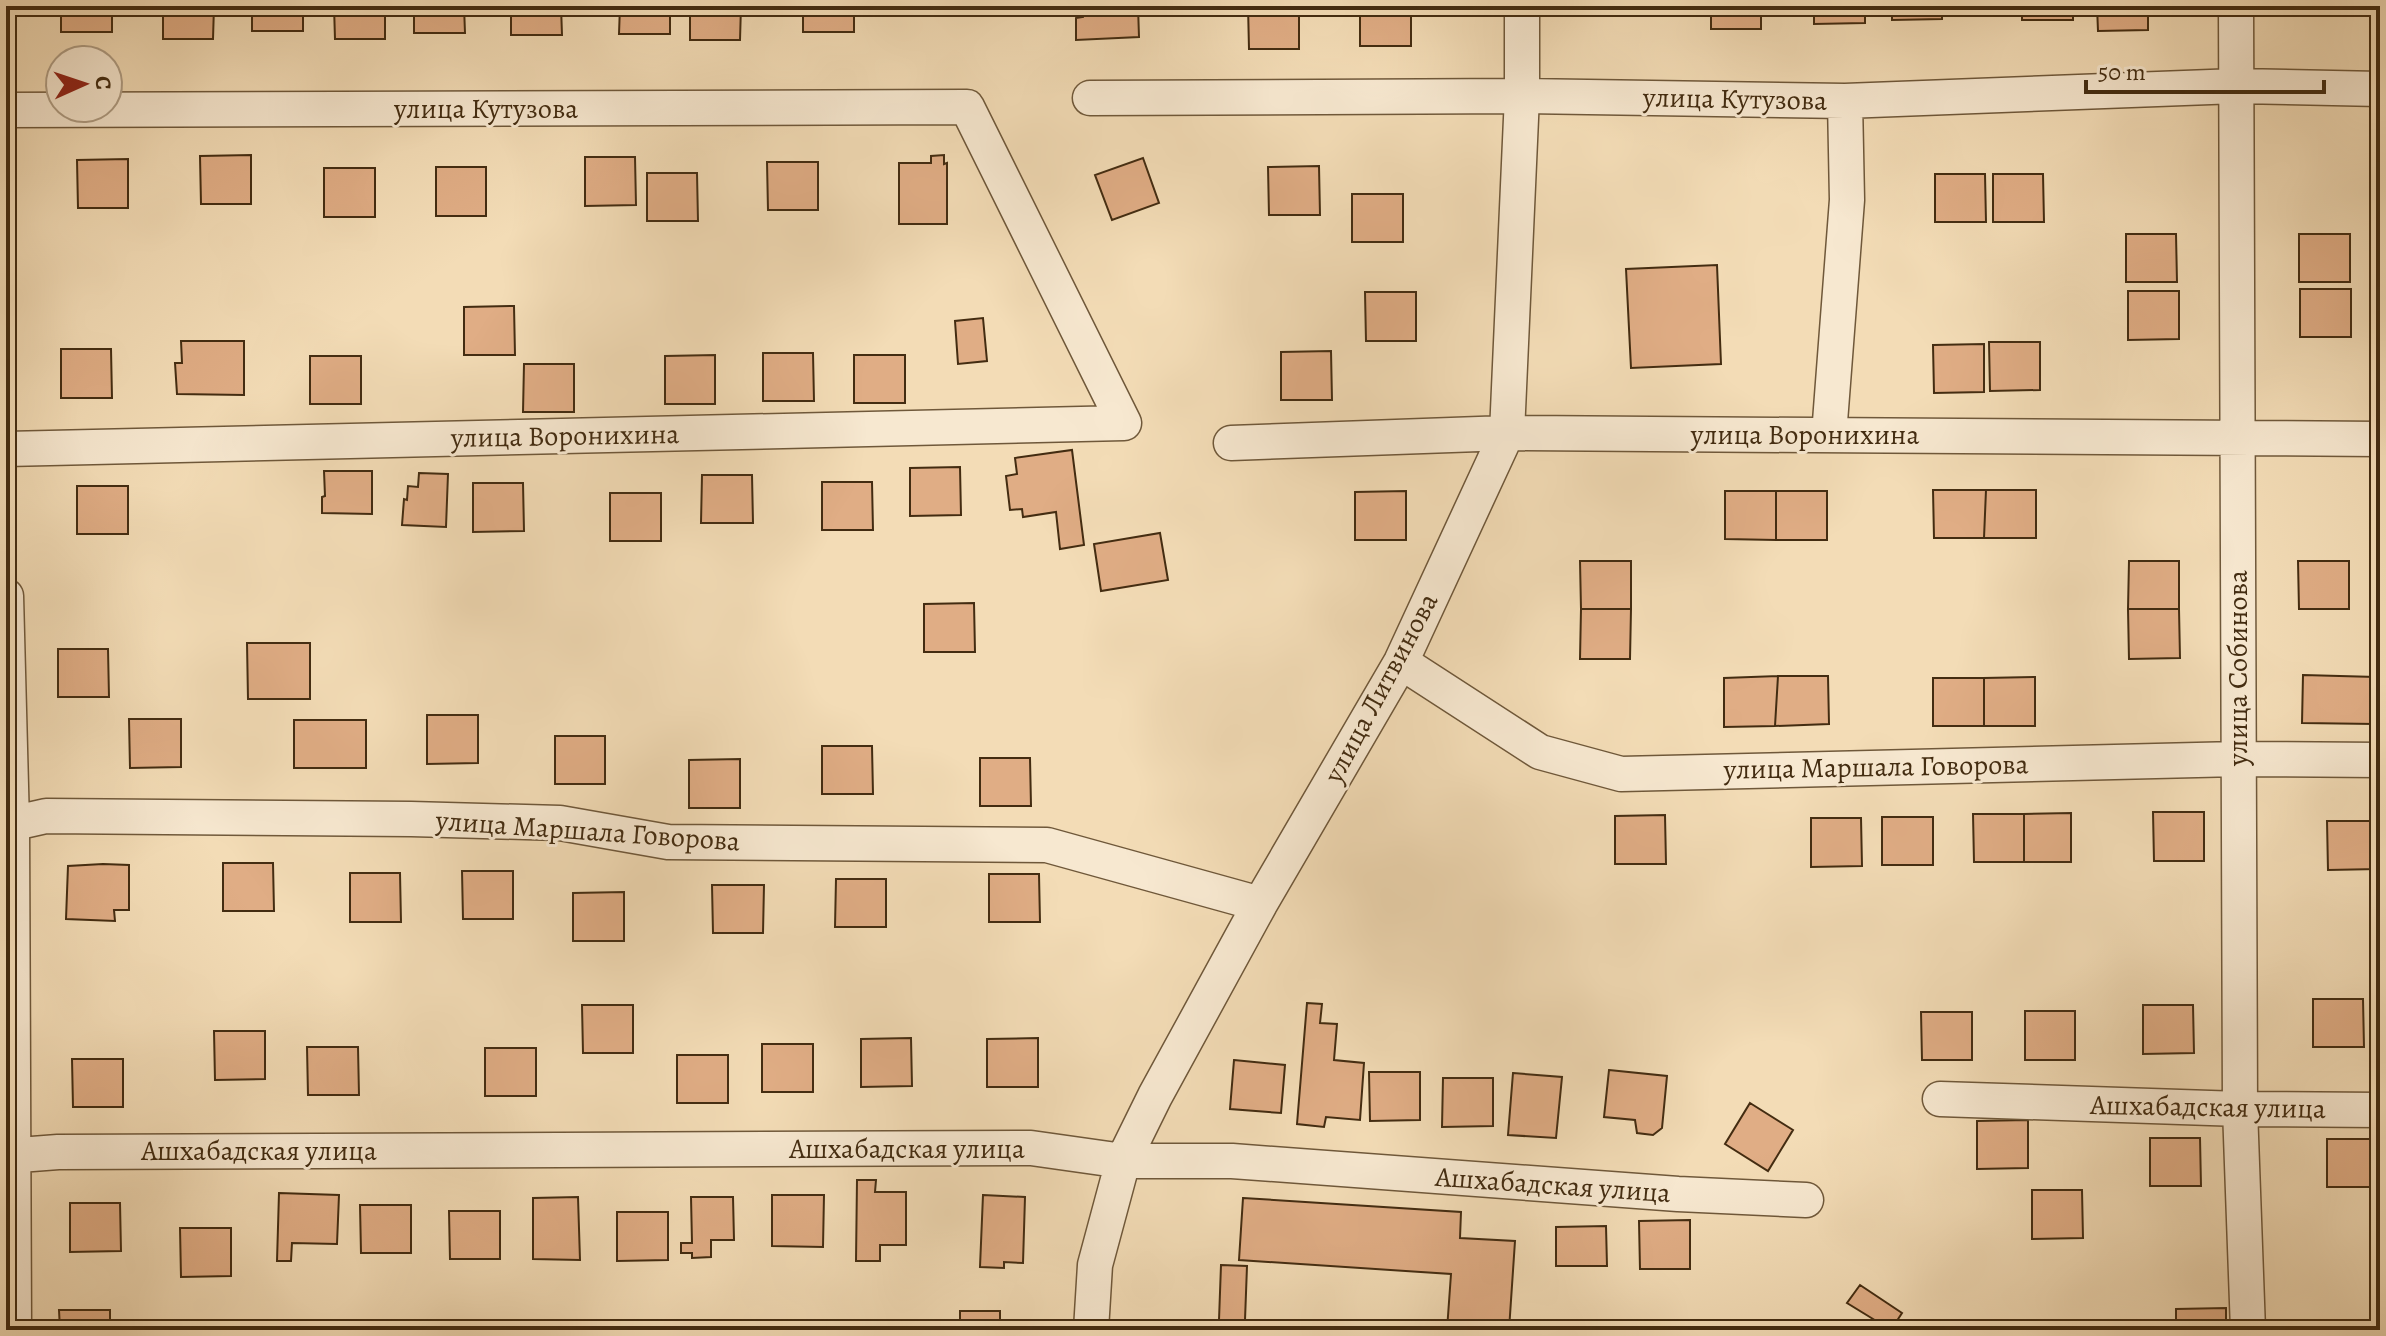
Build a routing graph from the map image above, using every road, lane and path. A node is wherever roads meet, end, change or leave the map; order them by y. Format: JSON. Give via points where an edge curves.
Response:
{"nodes":[{"id":1,"x":1522,"y":6,"type":"edge"},
{"id":2,"x":2236,"y":6,"type":"edge"},
{"id":3,"x":2237,"y":86,"type":"junction"},
{"id":4,"x":2380,"y":89,"type":"edge"},
{"id":5,"x":1522,"y":96,"type":"junction"},
{"id":6,"x":1090,"y":98,"type":"dead end"},
{"id":7,"x":1845,"y":101,"type":"junction"},
{"id":8,"x":6,"y":110,"type":"edge"},
{"id":9,"x":1124,"y":423,"type":"joint"},
{"id":10,"x":1507,"y":433,"type":"junction"},
{"id":11,"x":1829,"y":435,"type":"junction"},
{"id":12,"x":2237,"y":438,"type":"junction"},
{"id":13,"x":2380,"y":439,"type":"edge"},
{"id":14,"x":1231,"y":443,"type":"dead end"},
{"id":15,"x":6,"y":449,"type":"edge"},
{"id":16,"x":6,"y":596,"type":"edge"},
{"id":17,"x":1401,"y":662,"type":"junction"},
{"id":18,"x":2238,"y":759,"type":"junction"},
{"id":19,"x":2380,"y":760,"type":"edge"},
{"id":20,"x":9,"y":824,"type":"edge"},
{"id":21,"x":1260,"y":904,"type":"junction"},
{"id":22,"x":1940,"y":1099,"type":"dead end"},
{"id":23,"x":2240,"y":1109,"type":"junction"},
{"id":24,"x":2380,"y":1110,"type":"edge"},
{"id":25,"x":9,"y":1156,"type":"edge"},
{"id":26,"x":1123,"y":1161,"type":"junction"},
{"id":27,"x":1806,"y":1200,"type":"dead end"},
{"id":28,"x":14,"y":1330,"type":"edge"},
{"id":29,"x":1091,"y":1330,"type":"edge"},
{"id":30,"x":2248,"y":1330,"type":"edge"}],
"edges":[{"from":1,"to":5,"type":"street","name":"улица Литвинова"},
{"from":2,"to":3,"type":"street","name":"улица Собинова"},
{"from":3,"to":4,"type":"street","name":"улица Кутузова"},
{"from":3,"to":7,"type":"street","name":"улица Кутузова"},
{"from":3,"to":12,"type":"street","name":"улица Собинова"},
{"from":5,"to":6,"type":"street","name":"улица Кутузова"},
{"from":5,"to":7,"type":"street","name":"улица Кутузова"},
{"from":5,"to":10,"type":"street","name":"улица Литвинова"},
{"from":7,"to":11,"type":"street","via":[[1847,200]]},
{"from":8,"to":9,"type":"street","name":"улица Кутузова","via":[[967,107]]},
{"from":9,"to":15,"type":"street","name":"улица Воронихина"},
{"from":10,"to":11,"type":"street","name":"улица Воронихина"},
{"from":10,"to":14,"type":"street","name":"улица Воронихина"},
{"from":10,"to":17,"type":"street","name":"улица Литвинова"},
{"from":11,"to":12,"type":"street","name":"улица Воронихина"},
{"from":12,"to":13,"type":"street","name":"улица Воронихина"},
{"from":12,"to":18,"type":"street","name":"улица Собинова"},
{"from":16,"to":20,"type":"street"},
{"from":17,"to":18,"type":"street","name":"улица Маршала Говорова","via":[[1540,752],[1621,774]]},
{"from":17,"to":21,"type":"street","name":"улица Литвинова"},
{"from":18,"to":19,"type":"street","name":"улица Маршала Говорова"},
{"from":18,"to":23,"type":"street","name":"улица Собинова"},
{"from":20,"to":21,"type":"street","name":"улица Маршала Говорова","via":[[46,816],[411,819],[560,823],[668,842],[1047,845]]},
{"from":20,"to":25,"type":"street"},
{"from":21,"to":26,"type":"street","name":"улица Литвинова"},
{"from":22,"to":23,"type":"street","name":"Ашхабадская улица"},
{"from":23,"to":24,"type":"street","name":"Ашхабадская улица"},
{"from":23,"to":30,"type":"street","name":"улица Собинова"},
{"from":25,"to":26,"type":"street","name":"Ашхабадская улица","via":[[1031,1148]]},
{"from":25,"to":28,"type":"street"},
{"from":26,"to":27,"type":"street","name":"Ашхабадская улица","via":[[1232,1161]]},
{"from":26,"to":29,"type":"street","name":"улица Литвинова","via":[[1095,1265]]}]}
